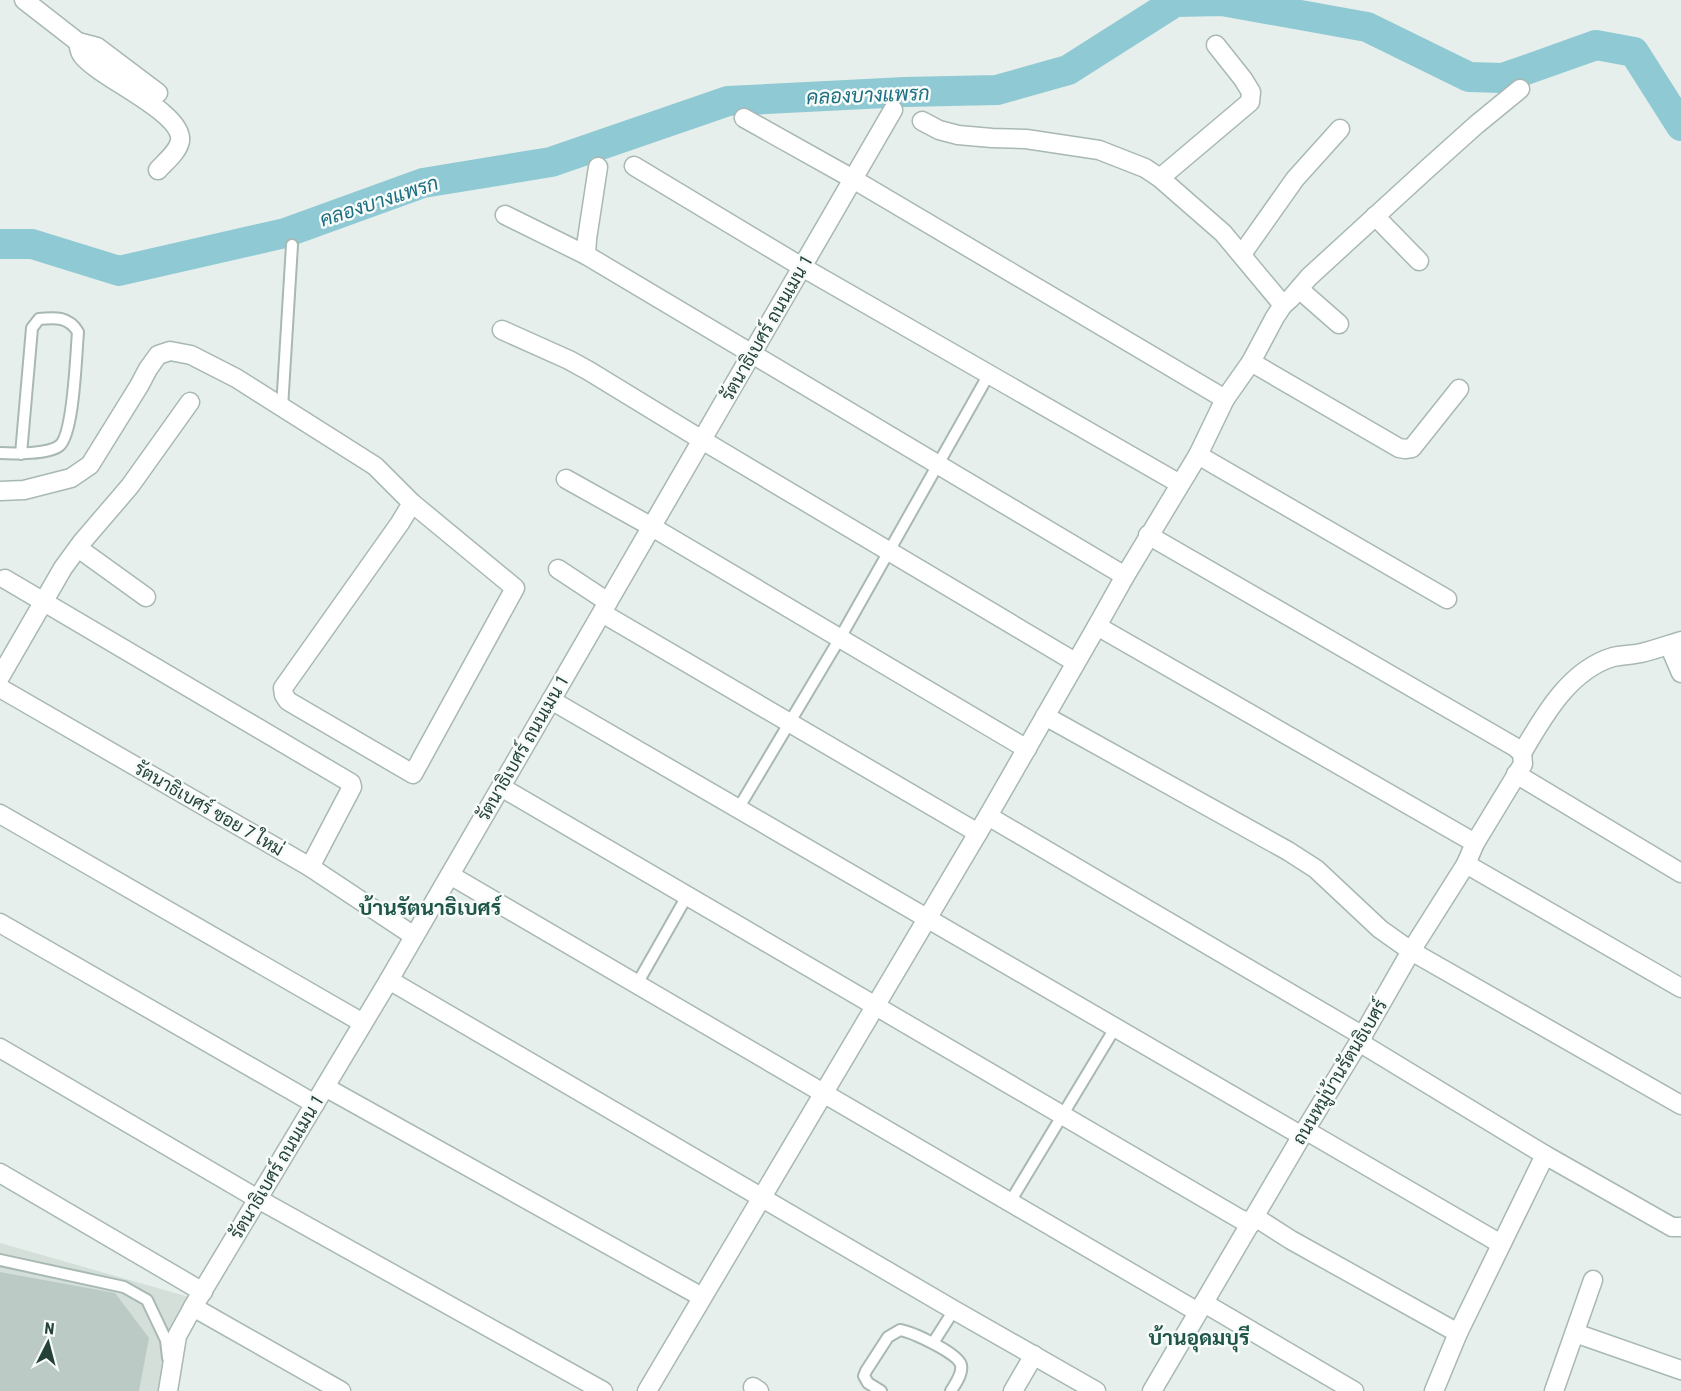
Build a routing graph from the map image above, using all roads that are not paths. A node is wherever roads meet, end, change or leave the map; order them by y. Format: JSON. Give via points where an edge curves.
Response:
{"nodes":[{"id":1,"x":24,"y":0,"type":"edge"},
{"id":2,"x":78,"y":42,"type":"junction"},
{"id":3,"x":1216,"y":45,"type":"dead end"},
{"id":4,"x":1520,"y":89,"type":"dead end"},
{"id":5,"x":158,"y":93,"type":"dead end"},
{"id":6,"x":893,"y":110,"type":"dead end"},
{"id":7,"x":744,"y":118,"type":"dead end"},
{"id":8,"x":922,"y":121,"type":"dead end"},
{"id":9,"x":1340,"y":129,"type":"dead end"},
{"id":10,"x":634,"y":166,"type":"dead end"},
{"id":11,"x":598,"y":167,"type":"dead end"},
{"id":12,"x":158,"y":171,"type":"dead end"},
{"id":13,"x":1160,"y":178,"type":"junction"},
{"id":14,"x":853,"y":179,"type":"junction"},
{"id":15,"x":505,"y":215,"type":"dead end"},
{"id":16,"x":1375,"y":216,"type":"junction"},
{"id":17,"x":292,"y":245,"type":"dead end"},
{"id":18,"x":1242,"y":254,"type":"junction"},
{"id":19,"x":586,"y":255,"type":"junction"},
{"id":20,"x":1419,"y":261,"type":"dead end"},
{"id":21,"x":802,"y":267,"type":"junction"},
{"id":22,"x":1299,"y":289,"type":"junction"},
{"id":23,"x":1283,"y":305,"type":"junction"},
{"id":24,"x":1339,"y":324,"type":"dead end"},
{"id":25,"x":502,"y":330,"type":"dead end"},
{"id":26,"x":752,"y":353,"type":"junction"},
{"id":27,"x":1251,"y":362,"type":"junction"},
{"id":28,"x":989,"y":374,"type":"junction"},
{"id":29,"x":1459,"y":389,"type":"dead end"},
{"id":30,"x":1226,"y":399,"type":"junction"},
{"id":31,"x":190,"y":402,"type":"dead end"},
{"id":32,"x":282,"y":408,"type":"junction"},
{"id":33,"x":702,"y":440,"type":"junction"},
{"id":34,"x":0,"y":453,"type":"edge"},
{"id":35,"x":21,"y":454,"type":"junction"},
{"id":36,"x":1197,"y":454,"type":"junction"},
{"id":37,"x":939,"y":464,"type":"junction"},
{"id":38,"x":566,"y":479,"type":"dead end"},
{"id":39,"x":1180,"y":484,"type":"junction"},
{"id":40,"x":0,"y":491,"type":"edge"},
{"id":41,"x":412,"y":503,"type":"junction"},
{"id":42,"x":652,"y":527,"type":"junction"},
{"id":43,"x":1148,"y":535,"type":"junction"},
{"id":44,"x":78,"y":548,"type":"junction"},
{"id":45,"x":889,"y":552,"type":"junction"},
{"id":46,"x":558,"y":569,"type":"dead end"},
{"id":47,"x":1125,"y":576,"type":"junction"},
{"id":48,"x":5,"y":579,"type":"dead end"},
{"id":49,"x":146,"y":597,"type":"dead end"},
{"id":50,"x":1447,"y":599,"type":"dead end"},
{"id":51,"x":44,"y":603,"type":"junction"},
{"id":52,"x":605,"y":607,"type":"junction"},
{"id":53,"x":1097,"y":626,"type":"junction"},
{"id":54,"x":840,"y":638,"type":"junction"},
{"id":55,"x":1675,"y":643,"type":"edge"},
{"id":56,"x":1076,"y":662,"type":"junction"},
{"id":57,"x":1681,"y":673,"type":"edge"},
{"id":58,"x":0,"y":677,"type":"edge"},
{"id":59,"x":0,"y":688,"type":"edge"},
{"id":60,"x":551,"y":700,"type":"junction"},
{"id":61,"x":1045,"y":716,"type":"junction"},
{"id":62,"x":789,"y":722,"type":"junction"},
{"id":63,"x":1026,"y":749,"type":"junction"},
{"id":64,"x":1522,"y":753,"type":"junction"},
{"id":65,"x":1516,"y":774,"type":"junction"},
{"id":66,"x":501,"y":787,"type":"junction"},
{"id":67,"x":738,"y":809,"type":"junction"},
{"id":68,"x":0,"y":814,"type":"edge"},
{"id":69,"x":988,"y":816,"type":"junction"},
{"id":70,"x":978,"y":833,"type":"junction"},
{"id":71,"x":1475,"y":843,"type":"junction"},
{"id":72,"x":1466,"y":864,"type":"junction"},
{"id":73,"x":310,"y":867,"type":"junction"},
{"id":74,"x":1681,"y":873,"type":"edge"},
{"id":75,"x":450,"y":875,"type":"junction"},
{"id":76,"x":687,"y":896,"type":"junction"},
{"id":77,"x":927,"y":919,"type":"junction"},
{"id":78,"x":0,"y":923,"type":"edge"},
{"id":79,"x":414,"y":936,"type":"junction"},
{"id":80,"x":1411,"y":951,"type":"junction"},
{"id":81,"x":389,"y":980,"type":"junction"},
{"id":82,"x":637,"y":984,"type":"junction"},
{"id":83,"x":1681,"y":988,"type":"edge"},
{"id":84,"x":874,"y":1005,"type":"junction"},
{"id":85,"x":363,"y":1023,"type":"junction"},
{"id":86,"x":1115,"y":1028,"type":"junction"},
{"id":87,"x":1361,"y":1039,"type":"junction"},
{"id":88,"x":0,"y":1048,"type":"edge"},
{"id":89,"x":325,"y":1087,"type":"junction"},
{"id":90,"x":823,"y":1092,"type":"junction"},
{"id":91,"x":315,"y":1104,"type":"junction"},
{"id":92,"x":1681,"y":1105,"type":"edge"},
{"id":93,"x":1064,"y":1116,"type":"junction"},
{"id":94,"x":1304,"y":1133,"type":"junction"},
{"id":95,"x":1545,"y":1155,"type":"junction"},
{"id":96,"x":0,"y":1173,"type":"edge"},
{"id":97,"x":762,"y":1197,"type":"junction"},
{"id":98,"x":258,"y":1199,"type":"junction"},
{"id":99,"x":1010,"y":1202,"type":"junction"},
{"id":100,"x":1253,"y":1220,"type":"junction"},
{"id":101,"x":1681,"y":1227,"type":"edge"},
{"id":102,"x":1501,"y":1244,"type":"junction"},
{"id":103,"x":0,"y":1260,"type":"edge"},
{"id":104,"x":1593,"y":1280,"type":"dead end"},
{"id":105,"x":702,"y":1297,"type":"junction"},
{"id":106,"x":198,"y":1299,"type":"junction"},
{"id":107,"x":1201,"y":1307,"type":"junction"},
{"id":108,"x":954,"y":1310,"type":"junction"},
{"id":109,"x":1458,"y":1333,"type":"junction"},
{"id":110,"x":1575,"y":1333,"type":"junction"},
{"id":111,"x":933,"y":1343,"type":"junction"},
{"id":112,"x":1034,"y":1354,"type":"junction"},
{"id":113,"x":1681,"y":1370,"type":"edge"},
{"id":114,"x":166,"y":1391,"type":"edge"},
{"id":115,"x":341,"y":1391,"type":"edge"},
{"id":116,"x":603,"y":1391,"type":"edge"},
{"id":117,"x":647,"y":1391,"type":"edge"},
{"id":118,"x":881,"y":1391,"type":"edge"},
{"id":119,"x":951,"y":1391,"type":"edge"},
{"id":120,"x":1013,"y":1391,"type":"edge"},
{"id":121,"x":1096,"y":1391,"type":"edge"},
{"id":122,"x":1152,"y":1391,"type":"edge"},
{"id":123,"x":1354,"y":1391,"type":"edge"},
{"id":124,"x":1434,"y":1391,"type":"edge"},
{"id":125,"x":1554,"y":1391,"type":"edge"}],
"edges":[{"from":1,"to":2,"type":"street"},
{"from":2,"to":5,"type":"street","via":[[97,47]]},
{"from":2,"to":12,"type":"street","via":[[83,56],[162,112],[180,131],[177,149]]},
{"from":3,"to":13,"type":"street","via":[[1247,85],[1250,102]]},
{"from":4,"to":16,"type":"street"},
{"from":6,"to":14,"type":"street","name":"รัตนาธิเบศร์ ถนนเมน 1"},
{"from":7,"to":14,"type":"street"},
{"from":8,"to":13,"type":"street","via":[[958,135],[1026,139],[1099,150]]},
{"from":9,"to":18,"type":"street","via":[[1295,179]]},
{"from":10,"to":21,"type":"street"},
{"from":11,"to":19,"type":"street"},
{"from":13,"to":18,"type":"street"},
{"from":14,"to":21,"type":"street","name":"รัตนาธิเบศร์ ถนนเมน 1"},
{"from":14,"to":30,"type":"street"},
{"from":15,"to":19,"type":"street"},
{"from":16,"to":20,"type":"street"},
{"from":16,"to":22,"type":"street"},
{"from":17,"to":32,"type":"lane"},
{"from":18,"to":23,"type":"street"},
{"from":19,"to":26,"type":"street"},
{"from":21,"to":26,"type":"street","name":"รัตนาธิเบศร์ ถนนเมน 1"},
{"from":21,"to":28,"type":"street"},
{"from":22,"to":23,"type":"street"},
{"from":22,"to":24,"type":"street"},
{"from":23,"to":27,"type":"street"},
{"from":25,"to":33,"type":"street","via":[[569,360]]},
{"from":26,"to":33,"type":"street","name":"รัตนาธิเบศร์ ถนนเมน 1"},
{"from":26,"to":37,"type":"street"},
{"from":27,"to":29,"type":"street","via":[[1405,449],[1421,438]]},
{"from":27,"to":30,"type":"street"},
{"from":28,"to":37,"type":"lane"},
{"from":28,"to":39,"type":"street"},
{"from":30,"to":36,"type":"street"},
{"from":31,"to":44,"type":"street","via":[[130,486]]},
{"from":32,"to":40,"type":"street","via":[[236,378],[191,356],[170,351],[158,355],[147,369],[90,465],[71,478],[24,490]]},
{"from":32,"to":41,"type":"street","via":[[375,466]]},
{"from":33,"to":42,"type":"street","name":"รัตนาธิเบศร์ ถนนเมน 1"},
{"from":33,"to":45,"type":"street"},
{"from":34,"to":35,"type":"lane"},
{"from":35,"to":35,"type":"lane","via":[[58,447],[65,440],[70,424],[78,332],[67,320],[39,319],[33,328]]},
{"from":36,"to":39,"type":"street"},
{"from":36,"to":50,"type":"street"},
{"from":37,"to":45,"type":"lane"},
{"from":37,"to":47,"type":"street"},
{"from":38,"to":42,"type":"street"},
{"from":39,"to":43,"type":"street"},
{"from":41,"to":41,"type":"street","via":[[283,688],[288,701],[413,774],[515,588]]},
{"from":42,"to":52,"type":"street","name":"รัตนาธิเบศร์ ถนนเมน 1"},
{"from":42,"to":54,"type":"street"},
{"from":43,"to":47,"type":"street"},
{"from":43,"to":64,"type":"street"},
{"from":44,"to":49,"type":"street"},
{"from":44,"to":51,"type":"street"},
{"from":45,"to":54,"type":"lane"},
{"from":45,"to":56,"type":"street"},
{"from":46,"to":52,"type":"street"},
{"from":47,"to":53,"type":"street"},
{"from":48,"to":51,"type":"street"},
{"from":51,"to":58,"type":"street"},
{"from":51,"to":73,"type":"street","via":[[351,783]]},
{"from":52,"to":60,"type":"street","name":"รัตนาธิเบศร์ ถนนเมน 1"},
{"from":52,"to":62,"type":"street"},
{"from":53,"to":56,"type":"street"},
{"from":53,"to":71,"type":"street"},
{"from":54,"to":62,"type":"lane"},
{"from":54,"to":63,"type":"street"},
{"from":55,"to":57,"type":"street"},
{"from":55,"to":64,"type":"street","name":"ถนนหมู่บ้านรัตนธิเบศร์","via":[[1613,657],[1579,676],[1549,707]]},
{"from":56,"to":61,"type":"street"},
{"from":59,"to":73,"type":"street","name":"รัตนาธิเบศร์ ซอย 7 ใหม่"},
{"from":60,"to":66,"type":"street","name":"รัตนาธิเบศร์ ถนนเมน 1"},
{"from":60,"to":67,"type":"street"},
{"from":61,"to":63,"type":"street"},
{"from":61,"to":80,"type":"street","via":[[1288,851],[1316,869]]},
{"from":62,"to":67,"type":"lane"},
{"from":62,"to":70,"type":"street"},
{"from":63,"to":69,"type":"street"},
{"from":64,"to":65,"type":"street","name":"ถนนหมู่บ้านรัตนธิเบศร์","via":[[1523,764]]},
{"from":65,"to":71,"type":"street","name":"ถนนหมู่บ้านรัตนธิเบศร์"},
{"from":65,"to":74,"type":"street"},
{"from":66,"to":75,"type":"street","name":"รัตนาธิเบศร์ ถนนเมน 1"},
{"from":66,"to":76,"type":"street"},
{"from":67,"to":77,"type":"street"},
{"from":68,"to":85,"type":"street"},
{"from":69,"to":70,"type":"street"},
{"from":69,"to":87,"type":"street"},
{"from":70,"to":77,"type":"street"},
{"from":71,"to":72,"type":"street","name":"ถนนหมู่บ้านรัตนธิเบศร์"},
{"from":72,"to":80,"type":"street","name":"ถนนหมู่บ้านรัตนธิเบศร์"},
{"from":72,"to":83,"type":"street"},
{"from":73,"to":79,"type":"street","name":"รัตนาธิเบศร์ ซอย 7 ใหม่"},
{"from":75,"to":79,"type":"street","name":"รัตนาธิเบศร์ ถนนเมน 1"},
{"from":75,"to":82,"type":"street"},
{"from":76,"to":82,"type":"lane"},
{"from":76,"to":84,"type":"street"},
{"from":77,"to":84,"type":"street"},
{"from":77,"to":86,"type":"street"},
{"from":78,"to":91,"type":"street"},
{"from":79,"to":81,"type":"street","name":"รัตนาธิเบศร์ ถนนเมน 1"},
{"from":80,"to":87,"type":"street","name":"ถนนหมู่บ้านรัตนธิเบศร์"},
{"from":80,"to":92,"type":"street"},
{"from":81,"to":85,"type":"street","name":"รัตนาธิเบศร์ ถนนเมน 1"},
{"from":81,"to":97,"type":"street"},
{"from":82,"to":90,"type":"street"},
{"from":84,"to":90,"type":"street"},
{"from":84,"to":93,"type":"street"},
{"from":85,"to":89,"type":"street","name":"รัตนาธิเบศร์ ถนนเมน 1"},
{"from":86,"to":93,"type":"lane"},
{"from":86,"to":94,"type":"street"},
{"from":87,"to":94,"type":"street","name":"ถนนหมู่บ้านรัตนธิเบศร์"},
{"from":87,"to":95,"type":"street"},
{"from":88,"to":98,"type":"street"},
{"from":89,"to":91,"type":"street","name":"รัตนาธิเบศร์ ถนนเมน 1"},
{"from":89,"to":105,"type":"street"},
{"from":90,"to":97,"type":"street"},
{"from":90,"to":99,"type":"street"},
{"from":91,"to":98,"type":"street","name":"รัตนาธิเบศร์ ถนนเมน 1"},
{"from":93,"to":99,"type":"lane"},
{"from":93,"to":100,"type":"street","via":[[1240,1219]]},
{"from":94,"to":100,"type":"street","name":"ถนนหมู่บ้านรัตนธิเบศร์"},
{"from":94,"to":102,"type":"street"},
{"from":95,"to":101,"type":"street","via":[[1671,1227]]},
{"from":95,"to":102,"type":"street"},
{"from":96,"to":106,"type":"street"},
{"from":97,"to":105,"type":"street"},
{"from":97,"to":108,"type":"street"},
{"from":98,"to":106,"type":"street","name":"รัตนาธิเบศร์ ถนนเมน 1"},
{"from":98,"to":116,"type":"street"},
{"from":99,"to":107,"type":"street"},
{"from":100,"to":107,"type":"street","name":"ถนนหมู่บ้านรัตนธิเบศร์"},
{"from":100,"to":109,"type":"street"},
{"from":102,"to":109,"type":"street"},
{"from":103,"to":114,"type":"lane","via":[[124,1287],[147,1300],[166,1340]]},
{"from":104,"to":110,"type":"street"},
{"from":105,"to":117,"type":"street"},
{"from":106,"to":114,"type":"street","name":"รัตนาธิเบศร์ ถนนเมน 1","via":[[177,1336]]},
{"from":106,"to":115,"type":"street"},
{"from":107,"to":122,"type":"street","name":"ถนนหมู่บ้านรัตนธิเบศร์"},
{"from":107,"to":123,"type":"street"},
{"from":108,"to":111,"type":"lane"},
{"from":108,"to":112,"type":"street"},
{"from":109,"to":124,"type":"street"},
{"from":110,"to":113,"type":"street"},
{"from":110,"to":125,"type":"street"},
{"from":111,"to":118,"type":"lane","via":[[900,1330],[888,1337],[864,1376]]},
{"from":111,"to":119,"type":"lane","via":[[961,1364],[961,1373]]},
{"from":112,"to":120,"type":"street"},
{"from":112,"to":121,"type":"street"}]}
